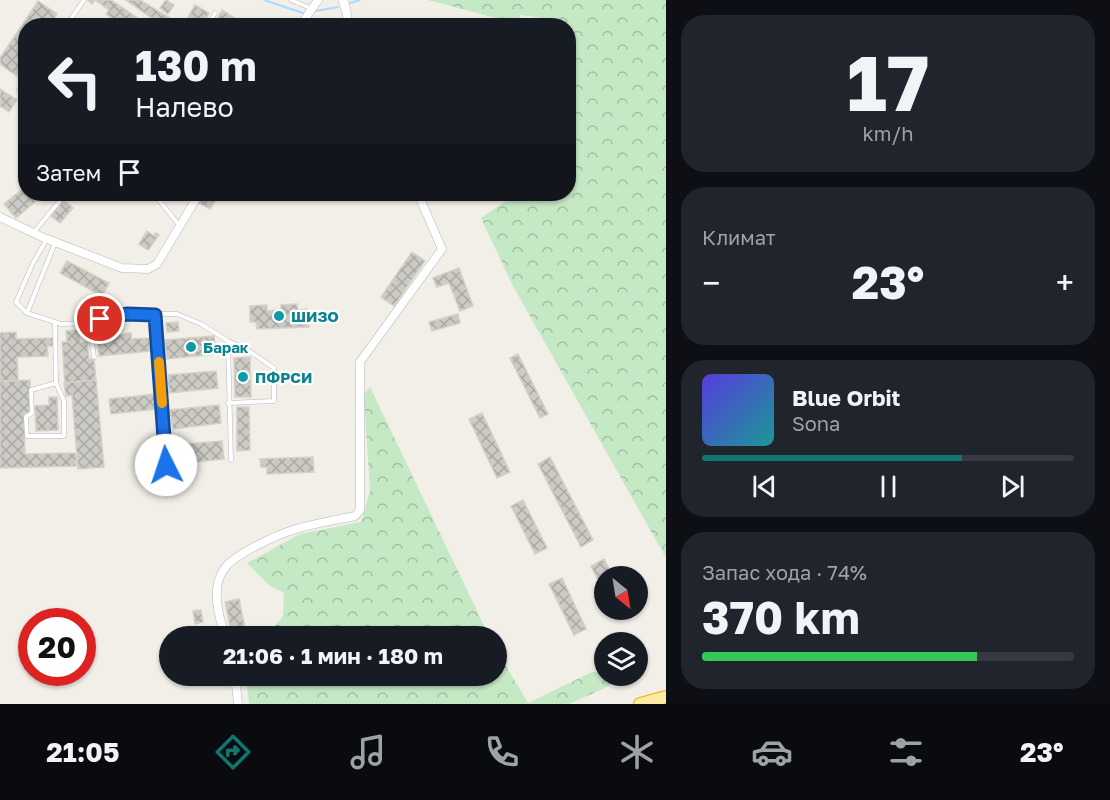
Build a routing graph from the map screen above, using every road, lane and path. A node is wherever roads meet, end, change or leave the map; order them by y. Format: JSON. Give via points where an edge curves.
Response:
{"nodes":[{"id":1,"x":84,"y":0,"type":"edge"},
{"id":2,"x":291,"y":0,"type":"edge"},
{"id":3,"x":318,"y":0,"type":"edge"},
{"id":4,"x":343,"y":0,"type":"edge"},
{"id":5,"x":310,"y":9,"type":"junction"},
{"id":6,"x":346,"y":10,"type":"joint"},
{"id":7,"x":215,"y":13,"type":"dead end"},
{"id":8,"x":72,"y":18,"type":"edge"},
{"id":9,"x":212,"y":18,"type":"edge"},
{"id":10,"x":305,"y":18,"type":"edge"},
{"id":11,"x":348,"y":18,"type":"edge"},
{"id":12,"x":60,"y":201,"type":"edge"},
{"id":13,"x":160,"y":201,"type":"edge"},
{"id":14,"x":195,"y":201,"type":"edge"},
{"id":15,"x":421,"y":201,"type":"edge"},
{"id":16,"x":0,"y":217,"type":"edge"},
{"id":17,"x":180,"y":225,"type":"junction"},
{"id":18,"x":34,"y":233,"type":"junction"},
{"id":19,"x":47,"y":239,"type":"junction"},
{"id":20,"x":56,"y":242,"type":"junction"},
{"id":21,"x":27,"y":313,"type":"junction"},
{"id":22,"x":155,"y":315,"type":"junction"},
{"id":23,"x":56,"y":323,"type":"junction"},
{"id":24,"x":89,"y":323,"type":"junction"},
{"id":25,"x":228,"y":340,"type":"junction"},
{"id":26,"x":94,"y":357,"type":"dead end"},
{"id":27,"x":56,"y":383,"type":"junction"},
{"id":28,"x":228,"y":403,"type":"junction"},
{"id":29,"x":231,"y":460,"type":"dead end"},
{"id":30,"x":166,"y":465,"type":"dead end"},
{"id":31,"x":223,"y":626,"type":"edge"},
{"id":32,"x":236,"y":686,"type":"edge"},
{"id":33,"x":666,"y":697,"type":"edge"},
{"id":34,"x":238,"y":704,"type":"edge"},
{"id":35,"x":640,"y":704,"type":"edge"}],
"edges":[{"from":1,"to":8,"type":"lane"},
{"from":2,"to":5,"type":"lane"},
{"from":3,"to":5,"type":"street"},
{"from":4,"to":6,"type":"street"},
{"from":5,"to":10,"type":"street"},
{"from":6,"to":11,"type":"street"},
{"from":7,"to":9,"type":"lane"},
{"from":12,"to":18,"type":"lane"},
{"from":13,"to":17,"type":"lane"},
{"from":14,"to":17,"type":"street"},
{"from":15,"to":31,"type":"street","via":[[442,249],[360,362],[360,510],[355,516],[296,529],[231,561],[222,571],[218,588]]},
{"from":16,"to":18,"type":"street"},
{"from":17,"to":20,"type":"street","via":[[157,264],[148,269],[122,268]]},
{"from":18,"to":19,"type":"street"},
{"from":19,"to":20,"type":"street"},
{"from":19,"to":21,"type":"lane","via":[[16,302]]},
{"from":20,"to":21,"type":"lane"},
{"from":21,"to":23,"type":"lane"},
{"from":22,"to":24,"type":"lane","via":[[127,314]]},
{"from":22,"to":25,"type":"lane","via":[[177,314]]},
{"from":22,"to":30,"type":"lane"},
{"from":23,"to":24,"type":"lane"},
{"from":23,"to":27,"type":"lane"},
{"from":24,"to":26,"type":"lane"},
{"from":25,"to":28,"type":"lane"},
{"from":25,"to":28,"type":"lane","via":[[274,368],[274,401]]},
{"from":27,"to":27,"type":"lane","via":[[64,401],[64,436],[27,436],[31,390]]},
{"from":28,"to":29,"type":"lane"},
{"from":32,"to":34,"type":"street"},
{"from":33,"to":35,"type":"highway"}]}
